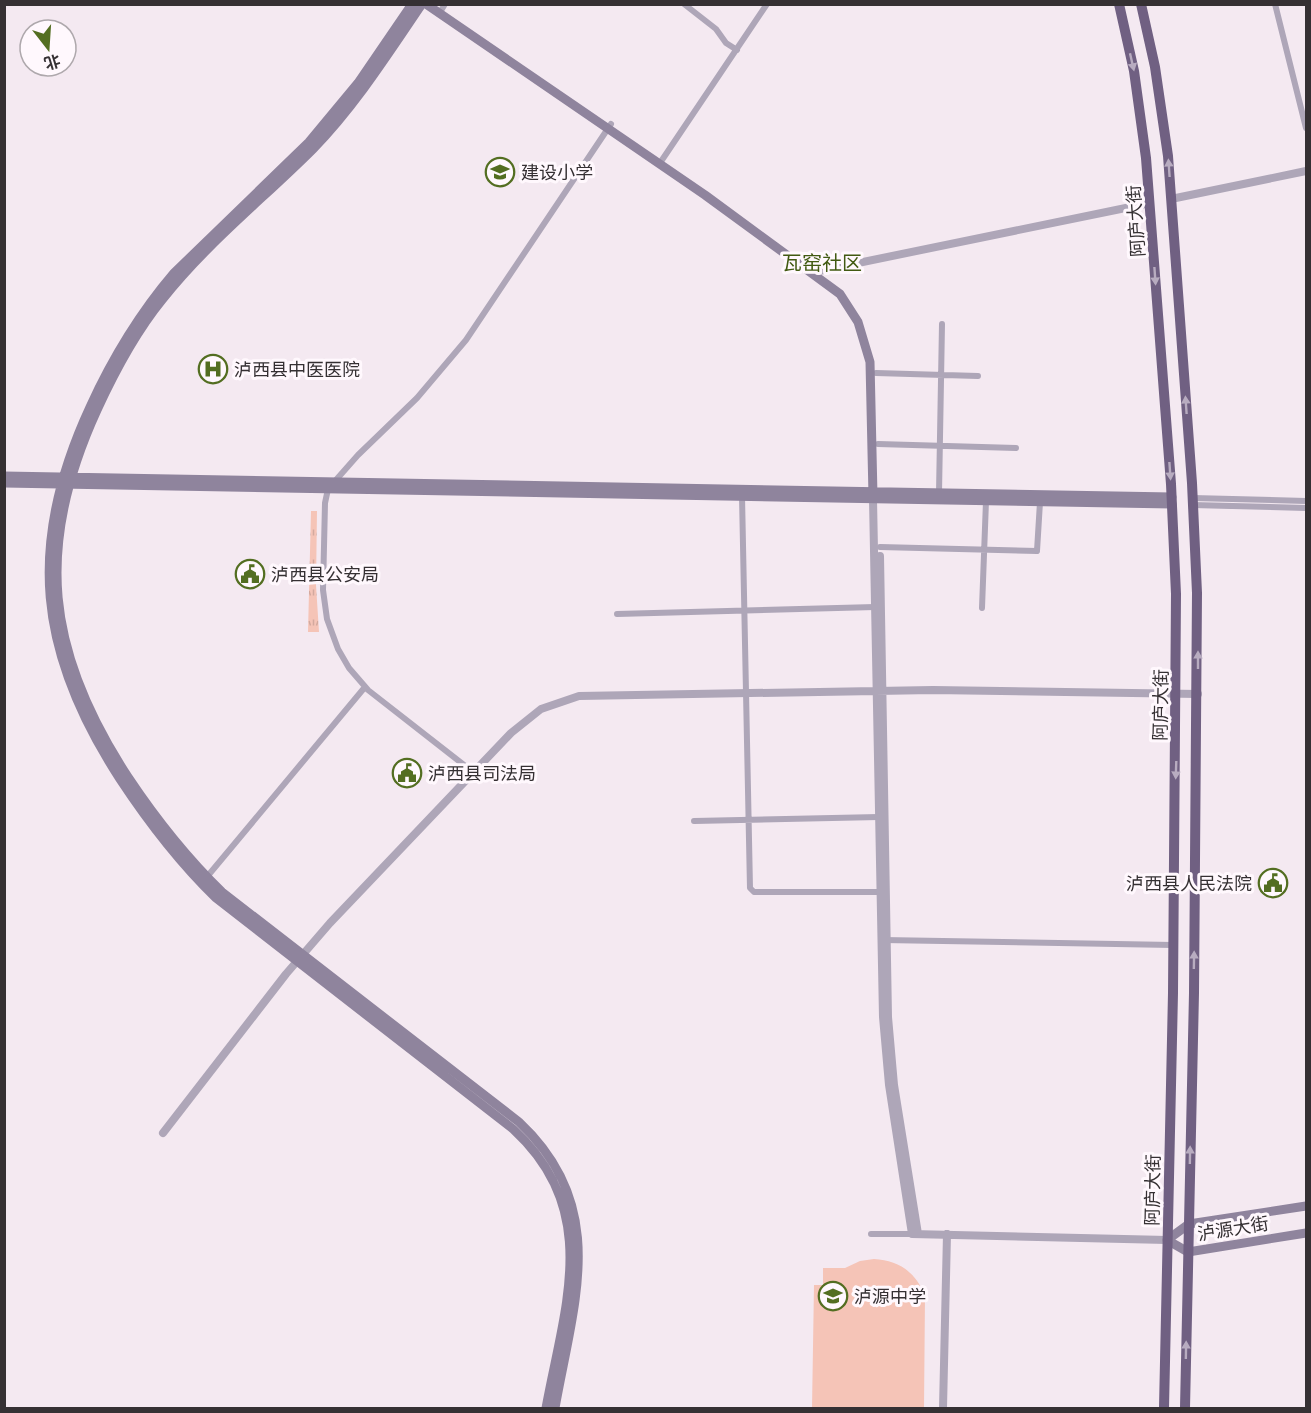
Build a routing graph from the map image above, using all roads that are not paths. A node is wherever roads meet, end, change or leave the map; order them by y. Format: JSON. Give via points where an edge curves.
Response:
{"nodes":[{"id":1,"x":412,"y":4,"type":"edge"},
{"id":2,"x":424,"y":4,"type":"edge"},
{"id":3,"x":684,"y":4,"type":"edge"},
{"id":4,"x":767,"y":4,"type":"edge"},
{"id":5,"x":1119,"y":4,"type":"edge"},
{"id":6,"x":1141,"y":4,"type":"edge"},
{"id":7,"x":1275,"y":4,"type":"edge"},
{"id":8,"x":441,"y":6,"type":"edge"},
{"id":9,"x":737,"y":50,"type":"junction"},
{"id":10,"x":609,"y":126,"type":"junction"},
{"id":11,"x":1306,"y":128,"type":"edge"},
{"id":12,"x":662,"y":160,"type":"junction"},
{"id":13,"x":1306,"y":171,"type":"edge"},
{"id":14,"x":1171,"y":199,"type":"junction"},
{"id":15,"x":1150,"y":203,"type":"junction"},
{"id":16,"x":819,"y":271,"type":"junction"},
{"id":17,"x":942,"y":324,"type":"dead end"},
{"id":18,"x":876,"y":374,"type":"junction"},
{"id":19,"x":941,"y":375,"type":"junction"},
{"id":20,"x":978,"y":376,"type":"dead end"},
{"id":21,"x":878,"y":444,"type":"junction"},
{"id":22,"x":940,"y":446,"type":"junction"},
{"id":23,"x":1016,"y":448,"type":"dead end"},
{"id":24,"x":4,"y":476,"type":"edge"},
{"id":25,"x":65,"y":480,"type":"junction"},
{"id":26,"x":4,"y":483,"type":"edge"},
{"id":27,"x":331,"y":486,"type":"junction"},
{"id":28,"x":939,"y":493,"type":"junction"},
{"id":29,"x":876,"y":495,"type":"junction"},
{"id":30,"x":742,"y":496,"type":"junction"},
{"id":31,"x":986,"y":501,"type":"junction"},
{"id":32,"x":1172,"y":501,"type":"junction"},
{"id":33,"x":1193,"y":501,"type":"junction"},
{"id":34,"x":1306,"y":501,"type":"edge"},
{"id":35,"x":1040,"y":502,"type":"junction"},
{"id":36,"x":1306,"y":508,"type":"edge"},
{"id":37,"x":880,"y":547,"type":"junction"},
{"id":38,"x":984,"y":550,"type":"junction"},
{"id":39,"x":875,"y":608,"type":"junction"},
{"id":40,"x":982,"y":608,"type":"dead end"},
{"id":41,"x":744,"y":611,"type":"junction"},
{"id":42,"x":617,"y":614,"type":"dead end"},
{"id":43,"x":365,"y":687,"type":"junction"},
{"id":44,"x":880,"y":690,"type":"junction"},
{"id":45,"x":745,"y":692,"type":"junction"},
{"id":46,"x":1177,"y":694,"type":"junction"},
{"id":47,"x":1198,"y":694,"type":"junction"},
{"id":48,"x":473,"y":772,"type":"junction"},
{"id":49,"x":879,"y":817,"type":"junction"},
{"id":50,"x":694,"y":821,"type":"dead end"},
{"id":51,"x":748,"y":821,"type":"junction"},
{"id":52,"x":204,"y":880,"type":"junction"},
{"id":53,"x":880,"y":892,"type":"junction"},
{"id":54,"x":884,"y":940,"type":"junction"},
{"id":55,"x":1173,"y":945,"type":"junction"},
{"id":56,"x":300,"y":957,"type":"junction"},
{"id":57,"x":163,"y":1133,"type":"dead end"},
{"id":58,"x":1306,"y":1206,"type":"edge"},
{"id":59,"x":1189,"y":1224,"type":"junction"},
{"id":60,"x":1306,"y":1233,"type":"edge"},
{"id":61,"x":871,"y":1234,"type":"dead end"},
{"id":62,"x":915,"y":1234,"type":"junction"},
{"id":63,"x":946,"y":1234,"type":"junction"},
{"id":64,"x":1167,"y":1240,"type":"junction"},
{"id":65,"x":1188,"y":1252,"type":"junction"},
{"id":66,"x":546,"y":1408,"type":"edge"},
{"id":67,"x":555,"y":1408,"type":"edge"},
{"id":68,"x":943,"y":1408,"type":"edge"},
{"id":69,"x":1164,"y":1408,"type":"edge"},
{"id":70,"x":1185,"y":1408,"type":"edge"}],
"edges":[{"from":1,"to":25,"type":"main road","via":[[358,83],[309,142],[155,295],[100,385],[74,441]]},
{"from":2,"to":10,"type":"main road"},
{"from":2,"to":25,"type":"main road","via":[[332,128],[189,269],[151,314],[107,388]]},
{"from":3,"to":9,"type":"street"},
{"from":4,"to":9,"type":"street"},
{"from":5,"to":15,"type":"highway","name":"阿庐大街","one_way":true,"via":[[1141,111]]},
{"from":14,"to":6,"type":"highway","name":"阿庐大街","one_way":true,"via":[[1162,107]]},
{"from":7,"to":11,"type":"street"},
{"from":8,"to":10,"type":"main road"},
{"from":9,"to":12,"type":"street"},
{"from":10,"to":12,"type":"main road"},
{"from":10,"to":27,"type":"street","via":[[466,340],[417,398]]},
{"from":10,"to":29,"type":"main road","via":[[823,280],[847,303],[862,333],[870,362]]},
{"from":12,"to":16,"type":"main road"},
{"from":13,"to":14,"type":"street"},
{"from":33,"to":14,"type":"highway","name":"阿庐大街","one_way":true},
{"from":15,"to":16,"type":"street"},
{"from":15,"to":32,"type":"highway","name":"阿庐大街","one_way":true},
{"from":16,"to":18,"type":"main road","via":[[843,291],[857,310],[871,341]]},
{"from":17,"to":19,"type":"street"},
{"from":18,"to":19,"type":"street"},
{"from":18,"to":21,"type":"main road"},
{"from":19,"to":20,"type":"street"},
{"from":19,"to":22,"type":"street"},
{"from":21,"to":22,"type":"street"},
{"from":21,"to":29,"type":"main road"},
{"from":22,"to":23,"type":"street"},
{"from":22,"to":28,"type":"street"},
{"from":24,"to":25,"type":"main road"},
{"from":25,"to":26,"type":"main road"},
{"from":25,"to":27,"type":"main road"},
{"from":25,"to":52,"type":"main road","via":[[57,575],[62,631],[71,666],[105,740],[161,825]]},
{"from":27,"to":29,"type":"main road"},
{"from":27,"to":30,"type":"main road"},
{"from":27,"to":43,"type":"street","via":[[325,503],[325,609],[338,649]]},
{"from":28,"to":29,"type":"main road"},
{"from":28,"to":32,"type":"main road"},
{"from":29,"to":30,"type":"main road"},
{"from":29,"to":31,"type":"main road"},
{"from":29,"to":37,"type":"street"},
{"from":29,"to":39,"type":"street"},
{"from":30,"to":41,"type":"street"},
{"from":31,"to":35,"type":"main road"},
{"from":31,"to":38,"type":"street"},
{"from":32,"to":35,"type":"main road"},
{"from":32,"to":46,"type":"highway","name":"阿庐大街"},
{"from":33,"to":34,"type":"street"},
{"from":33,"to":36,"type":"street"},
{"from":47,"to":33,"type":"highway","name":"阿庐大街","one_way":true},
{"from":35,"to":38,"type":"street","via":[[1038,551]]},
{"from":37,"to":38,"type":"street"},
{"from":37,"to":44,"type":"street"},
{"from":38,"to":40,"type":"street"},
{"from":39,"to":41,"type":"street"},
{"from":39,"to":44,"type":"street"},
{"from":41,"to":42,"type":"street"},
{"from":41,"to":45,"type":"street"},
{"from":43,"to":48,"type":"street"},
{"from":43,"to":52,"type":"street"},
{"from":44,"to":45,"type":"street"},
{"from":44,"to":46,"type":"street"},
{"from":44,"to":49,"type":"street"},
{"from":44,"to":54,"type":"street"},
{"from":45,"to":48,"type":"street","via":[[569,698],[525,720]]},
{"from":45,"to":51,"type":"street"},
{"from":46,"to":47,"type":"street"},
{"from":46,"to":55,"type":"highway","name":"阿庐大街","one_way":true},
{"from":59,"to":47,"type":"highway","name":"阿庐大街","one_way":true},
{"from":48,"to":56,"type":"street"},
{"from":49,"to":51,"type":"street"},
{"from":49,"to":53,"type":"street"},
{"from":50,"to":51,"type":"street"},
{"from":51,"to":53,"type":"street","via":[[749,886],[754,892]]},
{"from":52,"to":56,"type":"main road"},
{"from":53,"to":54,"type":"street"},
{"from":54,"to":55,"type":"street"},
{"from":54,"to":62,"type":"street","via":[[891,1058]]},
{"from":55,"to":64,"type":"highway","name":"阿庐大街"},
{"from":56,"to":57,"type":"street"},
{"from":56,"to":66,"type":"main road","via":[[513,1128],[552,1175],[568,1221],[571,1261]]},
{"from":56,"to":67,"type":"main road","via":[[519,1122],[559,1171],[573,1207],[579,1247],[578,1275]]},
{"from":58,"to":59,"type":"main road"},
{"from":59,"to":64,"type":"main road"},
{"from":59,"to":65,"type":"highway","name":"阿庐大街"},
{"from":60,"to":65,"type":"main road","name":"泸源大街"},
{"from":61,"to":62,"type":"street"},
{"from":62,"to":63,"type":"street"},
{"from":63,"to":64,"type":"street"},
{"from":63,"to":68,"type":"street"},
{"from":64,"to":65,"type":"main road","name":"泸源大街"},
{"from":64,"to":69,"type":"highway","name":"阿庐大街"},
{"from":70,"to":65,"type":"highway","name":"阿庐大街","one_way":true}]}
